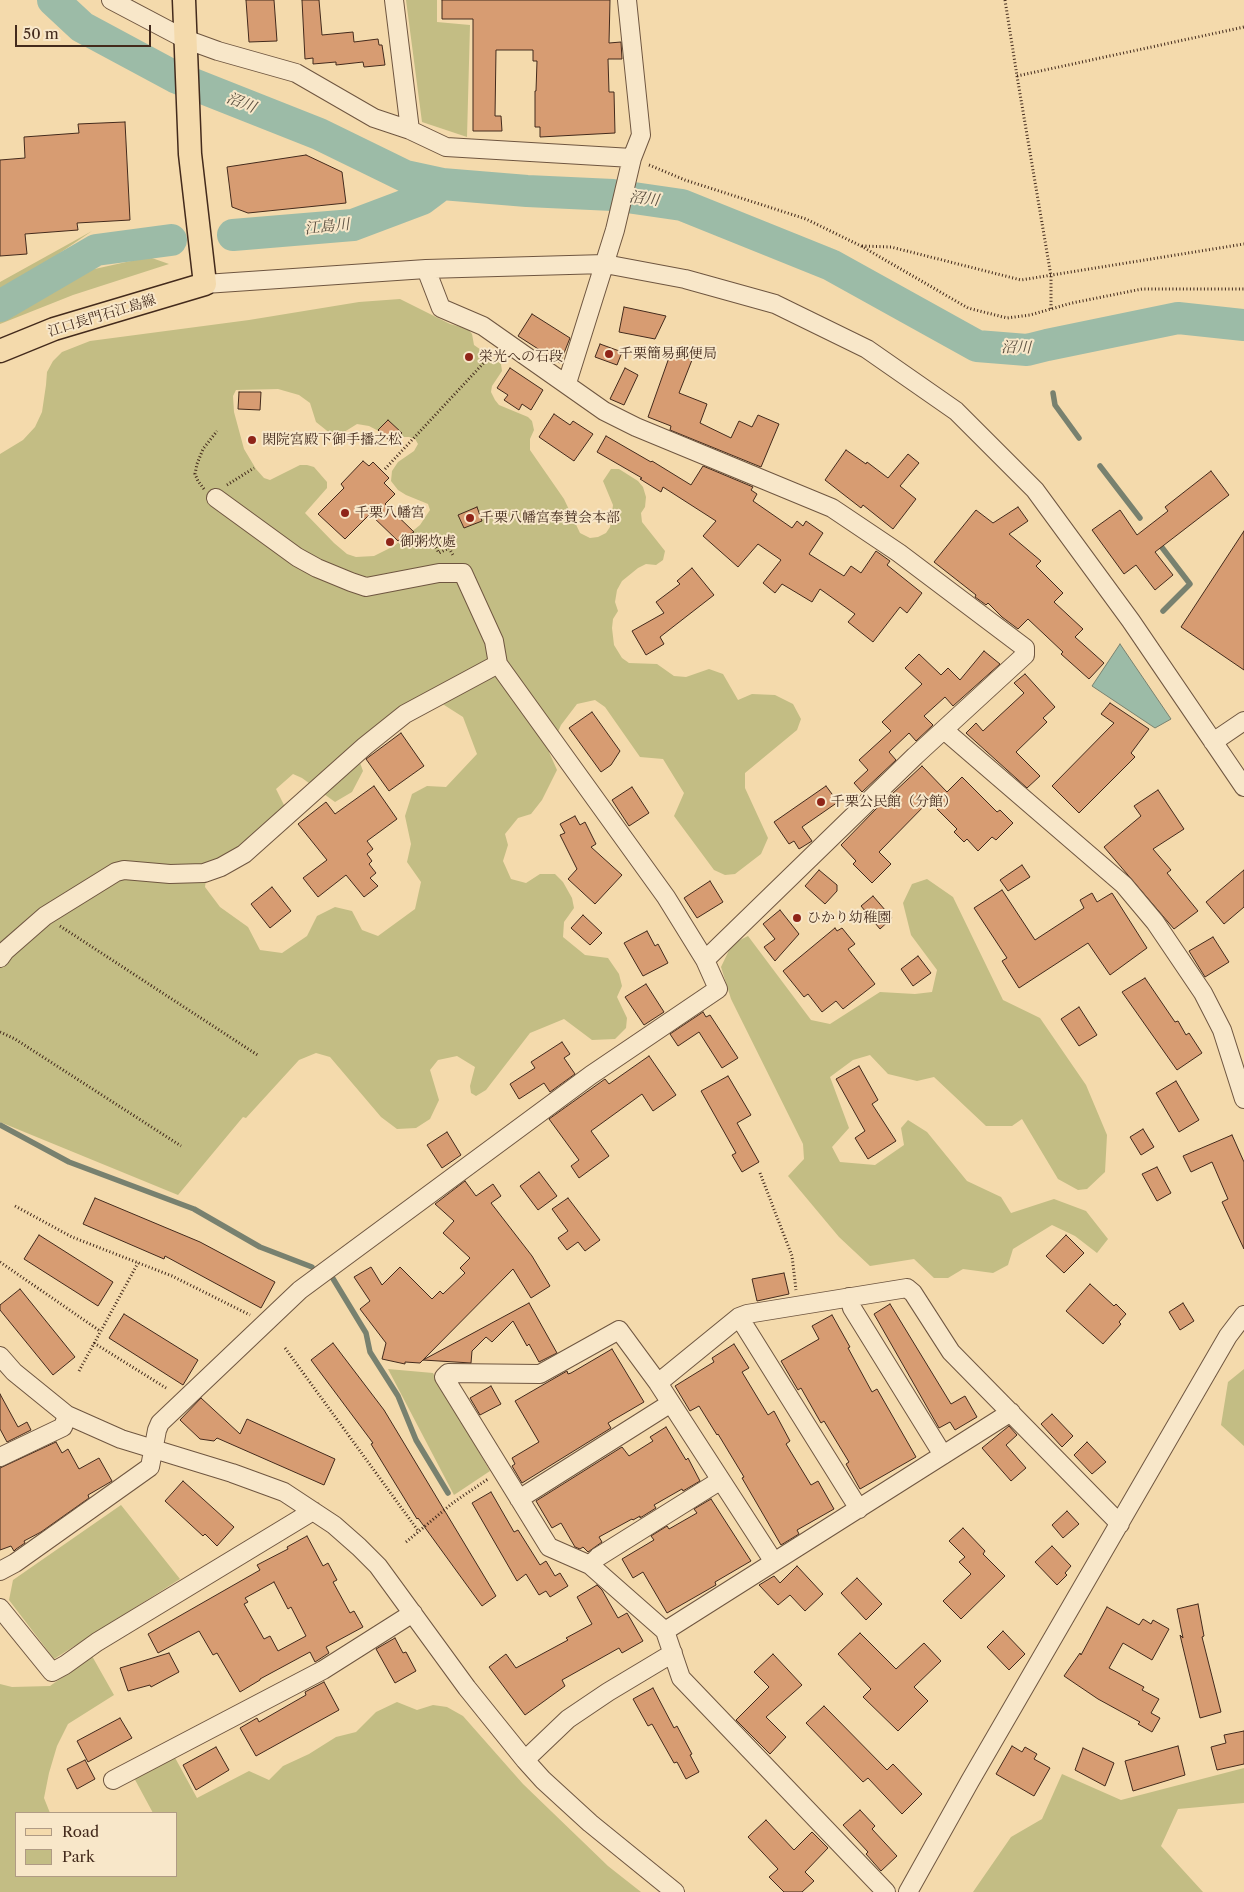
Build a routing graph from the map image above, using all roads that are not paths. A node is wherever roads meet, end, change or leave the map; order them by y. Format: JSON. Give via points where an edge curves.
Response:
{"nodes":[{"id":1,"x":111,"y":0,"type":"edge"},
{"id":2,"x":184,"y":0,"type":"edge"},
{"id":3,"x":394,"y":0,"type":"edge"},
{"id":4,"x":627,"y":0,"type":"edge"},
{"id":5,"x":185,"y":45,"type":"junction"},
{"id":6,"x":410,"y":130,"type":"junction"},
{"id":7,"x":631,"y":165,"type":"junction"},
{"id":8,"x":605,"y":264,"type":"junction"},
{"id":9,"x":426,"y":269,"type":"junction"},
{"id":10,"x":206,"y":284,"type":"junction"},
{"id":11,"x":0,"y":351,"type":"edge"},
{"id":12,"x":567,"y":383,"type":"junction"},
{"id":13,"x":216,"y":498,"type":"road end"},
{"id":14,"x":498,"y":664,"type":"junction"},
{"id":15,"x":1244,"y":721,"type":"edge"},
{"id":16,"x":944,"y":730,"type":"junction"},
{"id":17,"x":1213,"y":742,"type":"junction"},
{"id":18,"x":1244,"y":787,"type":"edge"},
{"id":19,"x":0,"y":958,"type":"edge"},
{"id":20,"x":705,"y":960,"type":"junction"},
{"id":21,"x":1244,"y":1099,"type":"edge"},
{"id":22,"x":849,"y":1298,"type":"junction"},
{"id":23,"x":1244,"y":1315,"type":"edge"},
{"id":24,"x":739,"y":1317,"type":"junction"},
{"id":25,"x":0,"y":1356,"type":"edge"},
{"id":26,"x":658,"y":1383,"type":"junction"},
{"id":27,"x":671,"y":1403,"type":"junction"},
{"id":28,"x":1011,"y":1412,"type":"junction"},
{"id":29,"x":67,"y":1415,"type":"junction"},
{"id":30,"x":154,"y":1449,"type":"junction"},
{"id":31,"x":943,"y":1455,"type":"junction"},
{"id":32,"x":0,"y":1457,"type":"edge"},
{"id":33,"x":722,"y":1480,"type":"junction"},
{"id":34,"x":519,"y":1499,"type":"junction"},
{"id":35,"x":859,"y":1509,"type":"junction"},
{"id":36,"x":312,"y":1511,"type":"junction"},
{"id":37,"x":1120,"y":1524,"type":"junction"},
{"id":38,"x":774,"y":1562,"type":"junction"},
{"id":39,"x":590,"y":1565,"type":"junction"},
{"id":40,"x":0,"y":1571,"type":"edge"},
{"id":41,"x":0,"y":1608,"type":"edge"},
{"id":42,"x":413,"y":1613,"type":"junction"},
{"id":43,"x":665,"y":1631,"type":"junction"},
{"id":44,"x":673,"y":1653,"type":"junction"},
{"id":45,"x":525,"y":1760,"type":"junction"},
{"id":46,"x":113,"y":1780,"type":"dead end"},
{"id":47,"x":675,"y":1892,"type":"edge"},
{"id":48,"x":886,"y":1892,"type":"edge"},
{"id":49,"x":908,"y":1892,"type":"edge"}],
"edges":[{"from":1,"to":5,"type":"street"},
{"from":2,"to":5,"type":"main road"},
{"from":3,"to":6,"type":"street"},
{"from":4,"to":7,"type":"street","via":[[641,135]]},
{"from":5,"to":6,"type":"street","via":[[296,73],[374,118]]},
{"from":5,"to":10,"type":"main road","via":[[189,139]]},
{"from":6,"to":7,"type":"street","via":[[446,147]]},
{"from":7,"to":8,"type":"street"},
{"from":8,"to":9,"type":"street"},
{"from":8,"to":12,"type":"street"},
{"from":8,"to":17,"type":"street","via":[[685,279],[775,304],[867,350],[956,411],[1034,490],[1131,621]]},
{"from":9,"to":10,"type":"street"},
{"from":9,"to":12,"type":"street","via":[[441,308],[483,326]]},
{"from":10,"to":11,"type":"main road","name":"江口長門石江島線","via":[[54,329]]},
{"from":12,"to":16,"type":"street","via":[[604,411],[636,427],[832,508],[899,553],[1025,648],[1025,655]]},
{"from":13,"to":14,"type":"street","via":[[296,557],[366,587],[463,573],[494,641]]},
{"from":14,"to":19,"type":"street","via":[[405,714],[244,854],[222,868],[204,873],[116,872],[45,916]]},
{"from":14,"to":20,"type":"street","via":[[666,897]]},
{"from":15,"to":17,"type":"street"},
{"from":16,"to":20,"type":"street"},
{"from":16,"to":21,"type":"street","via":[[1124,885],[1155,922],[1203,993],[1222,1030]]},
{"from":17,"to":18,"type":"street"},
{"from":20,"to":30,"type":"street","via":[[718,989],[591,1075],[300,1290],[160,1423]]},
{"from":22,"to":24,"type":"street"},
{"from":22,"to":28,"type":"street","via":[[907,1288],[951,1352]]},
{"from":22,"to":31,"type":"street","via":[[852,1308]]},
{"from":23,"to":37,"type":"street","via":[[1228,1336]]},
{"from":24,"to":26,"type":"street"},
{"from":24,"to":35,"type":"street"},
{"from":25,"to":29,"type":"street","via":[[14,1372]]},
{"from":26,"to":27,"type":"street"},
{"from":26,"to":34,"type":"street","via":[[619,1330],[540,1374],[448,1373],[444,1377]]},
{"from":27,"to":33,"type":"street"},
{"from":27,"to":34,"type":"street"},
{"from":28,"to":31,"type":"street"},
{"from":28,"to":37,"type":"street"},
{"from":29,"to":30,"type":"street","via":[[113,1436]]},
{"from":29,"to":32,"type":"street","via":[[63,1427]]},
{"from":30,"to":36,"type":"street","via":[[284,1492]]},
{"from":30,"to":40,"type":"street","via":[[150,1467]]},
{"from":31,"to":35,"type":"street"},
{"from":33,"to":38,"type":"street"},
{"from":33,"to":39,"type":"street"},
{"from":34,"to":39,"type":"street","via":[[549,1547]]},
{"from":35,"to":38,"type":"street"},
{"from":36,"to":41,"type":"street","via":[[52,1672]]},
{"from":36,"to":42,"type":"street","via":[[334,1526],[378,1566]]},
{"from":37,"to":49,"type":"street"},
{"from":38,"to":43,"type":"street"},
{"from":39,"to":43,"type":"street"},
{"from":42,"to":45,"type":"street"},
{"from":42,"to":46,"type":"street","via":[[323,1670]]},
{"from":43,"to":44,"type":"street"},
{"from":44,"to":45,"type":"street","via":[[568,1719]]},
{"from":44,"to":48,"type":"street","via":[[681,1678]]},
{"from":45,"to":47,"type":"street","via":[[590,1823]]}]}
